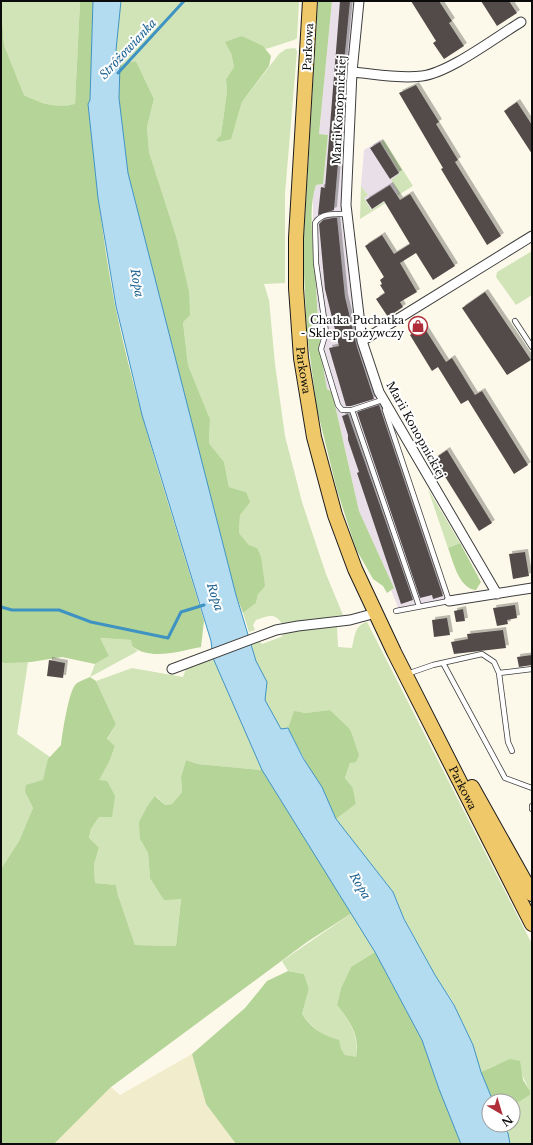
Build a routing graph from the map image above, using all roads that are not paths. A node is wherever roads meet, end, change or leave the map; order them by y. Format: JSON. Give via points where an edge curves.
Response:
{"nodes":[{"id":1,"x":310,"y":1,"type":"edge"},
{"id":2,"x":359,"y":1,"type":"edge"},
{"id":3,"x":521,"y":22,"type":"dead end"},
{"id":4,"x":352,"y":72,"type":"junction"},
{"id":5,"x":347,"y":214,"type":"junction"},
{"id":6,"x":532,"y":236,"type":"edge"},
{"id":7,"x":515,"y":322,"type":"dead end"},
{"id":8,"x":362,"y":341,"type":"junction"},
{"id":9,"x":532,"y":347,"type":"edge"},
{"id":10,"x":381,"y":396,"type":"junction"},
{"id":11,"x":352,"y":410,"type":"junction"},
{"id":12,"x":532,"y":588,"type":"edge"},
{"id":13,"x":497,"y":594,"type":"junction"},
{"id":14,"x":449,"y":601,"type":"junction"},
{"id":15,"x":419,"y":606,"type":"junction"},
{"id":16,"x":396,"y":611,"type":"dead end"},
{"id":17,"x":376,"y":613,"type":"junction"},
{"id":18,"x":394,"y":652,"type":"junction"},
{"id":19,"x":442,"y":662,"type":"junction"},
{"id":20,"x":172,"y":668,"type":"dead end"},
{"id":21,"x":532,"y":669,"type":"edge"},
{"id":22,"x":499,"y":673,"type":"junction"},
{"id":23,"x":407,"y":674,"type":"junction"},
{"id":24,"x":512,"y":751,"type":"dead end"},
{"id":25,"x":532,"y":788,"type":"edge"},
{"id":26,"x":532,"y":894,"type":"edge"},
{"id":27,"x":532,"y":924,"type":"edge"}],
"edges":[{"from":1,"to":17,"type":"main road","name":"Parkowa","via":[[296,238],[296,296],[301,358],[314,436],[335,515],[355,568]]},
{"from":2,"to":4,"type":"street","name":"Marii Konopnickiej"},
{"from":3,"to":4,"type":"street","via":[[442,71],[422,76]]},
{"from":4,"to":5,"type":"street","name":"Marii Konopnickiej"},
{"from":5,"to":8,"type":"street","name":"Marii Konopnickiej"},
{"from":5,"to":11,"type":"lane","via":[[325,215],[318,218],[315,223],[316,263],[326,332],[321,349],[338,405],[342,410]]},
{"from":6,"to":8,"type":"street"},
{"from":7,"to":9,"type":"lane"},
{"from":8,"to":10,"type":"street","name":"Marii Konopnickiej"},
{"from":10,"to":11,"type":"lane"},
{"from":10,"to":13,"type":"street","name":"Marii Konopnickiej"},
{"from":10,"to":14,"type":"lane"},
{"from":11,"to":15,"type":"lane"},
{"from":12,"to":13,"type":"street"},
{"from":13,"to":14,"type":"street"},
{"from":14,"to":15,"type":"lane"},
{"from":15,"to":16,"type":"lane"},
{"from":17,"to":18,"type":"main road","name":"Parkowa"},
{"from":17,"to":20,"type":"street","via":[[350,620],[276,630]]},
{"from":18,"to":23,"type":"main road","name":"Parkowa"},
{"from":18,"to":27,"type":"main road","name":"Parkowa"},
{"from":19,"to":22,"type":"lane","via":[[482,654],[494,662]]},
{"from":19,"to":23,"type":"lane"},
{"from":19,"to":25,"type":"lane","via":[[505,778]]},
{"from":21,"to":22,"type":"lane"},
{"from":22,"to":24,"type":"lane","via":[[508,742]]},
{"from":23,"to":26,"type":"main road","name":"Parkowa"}]}
